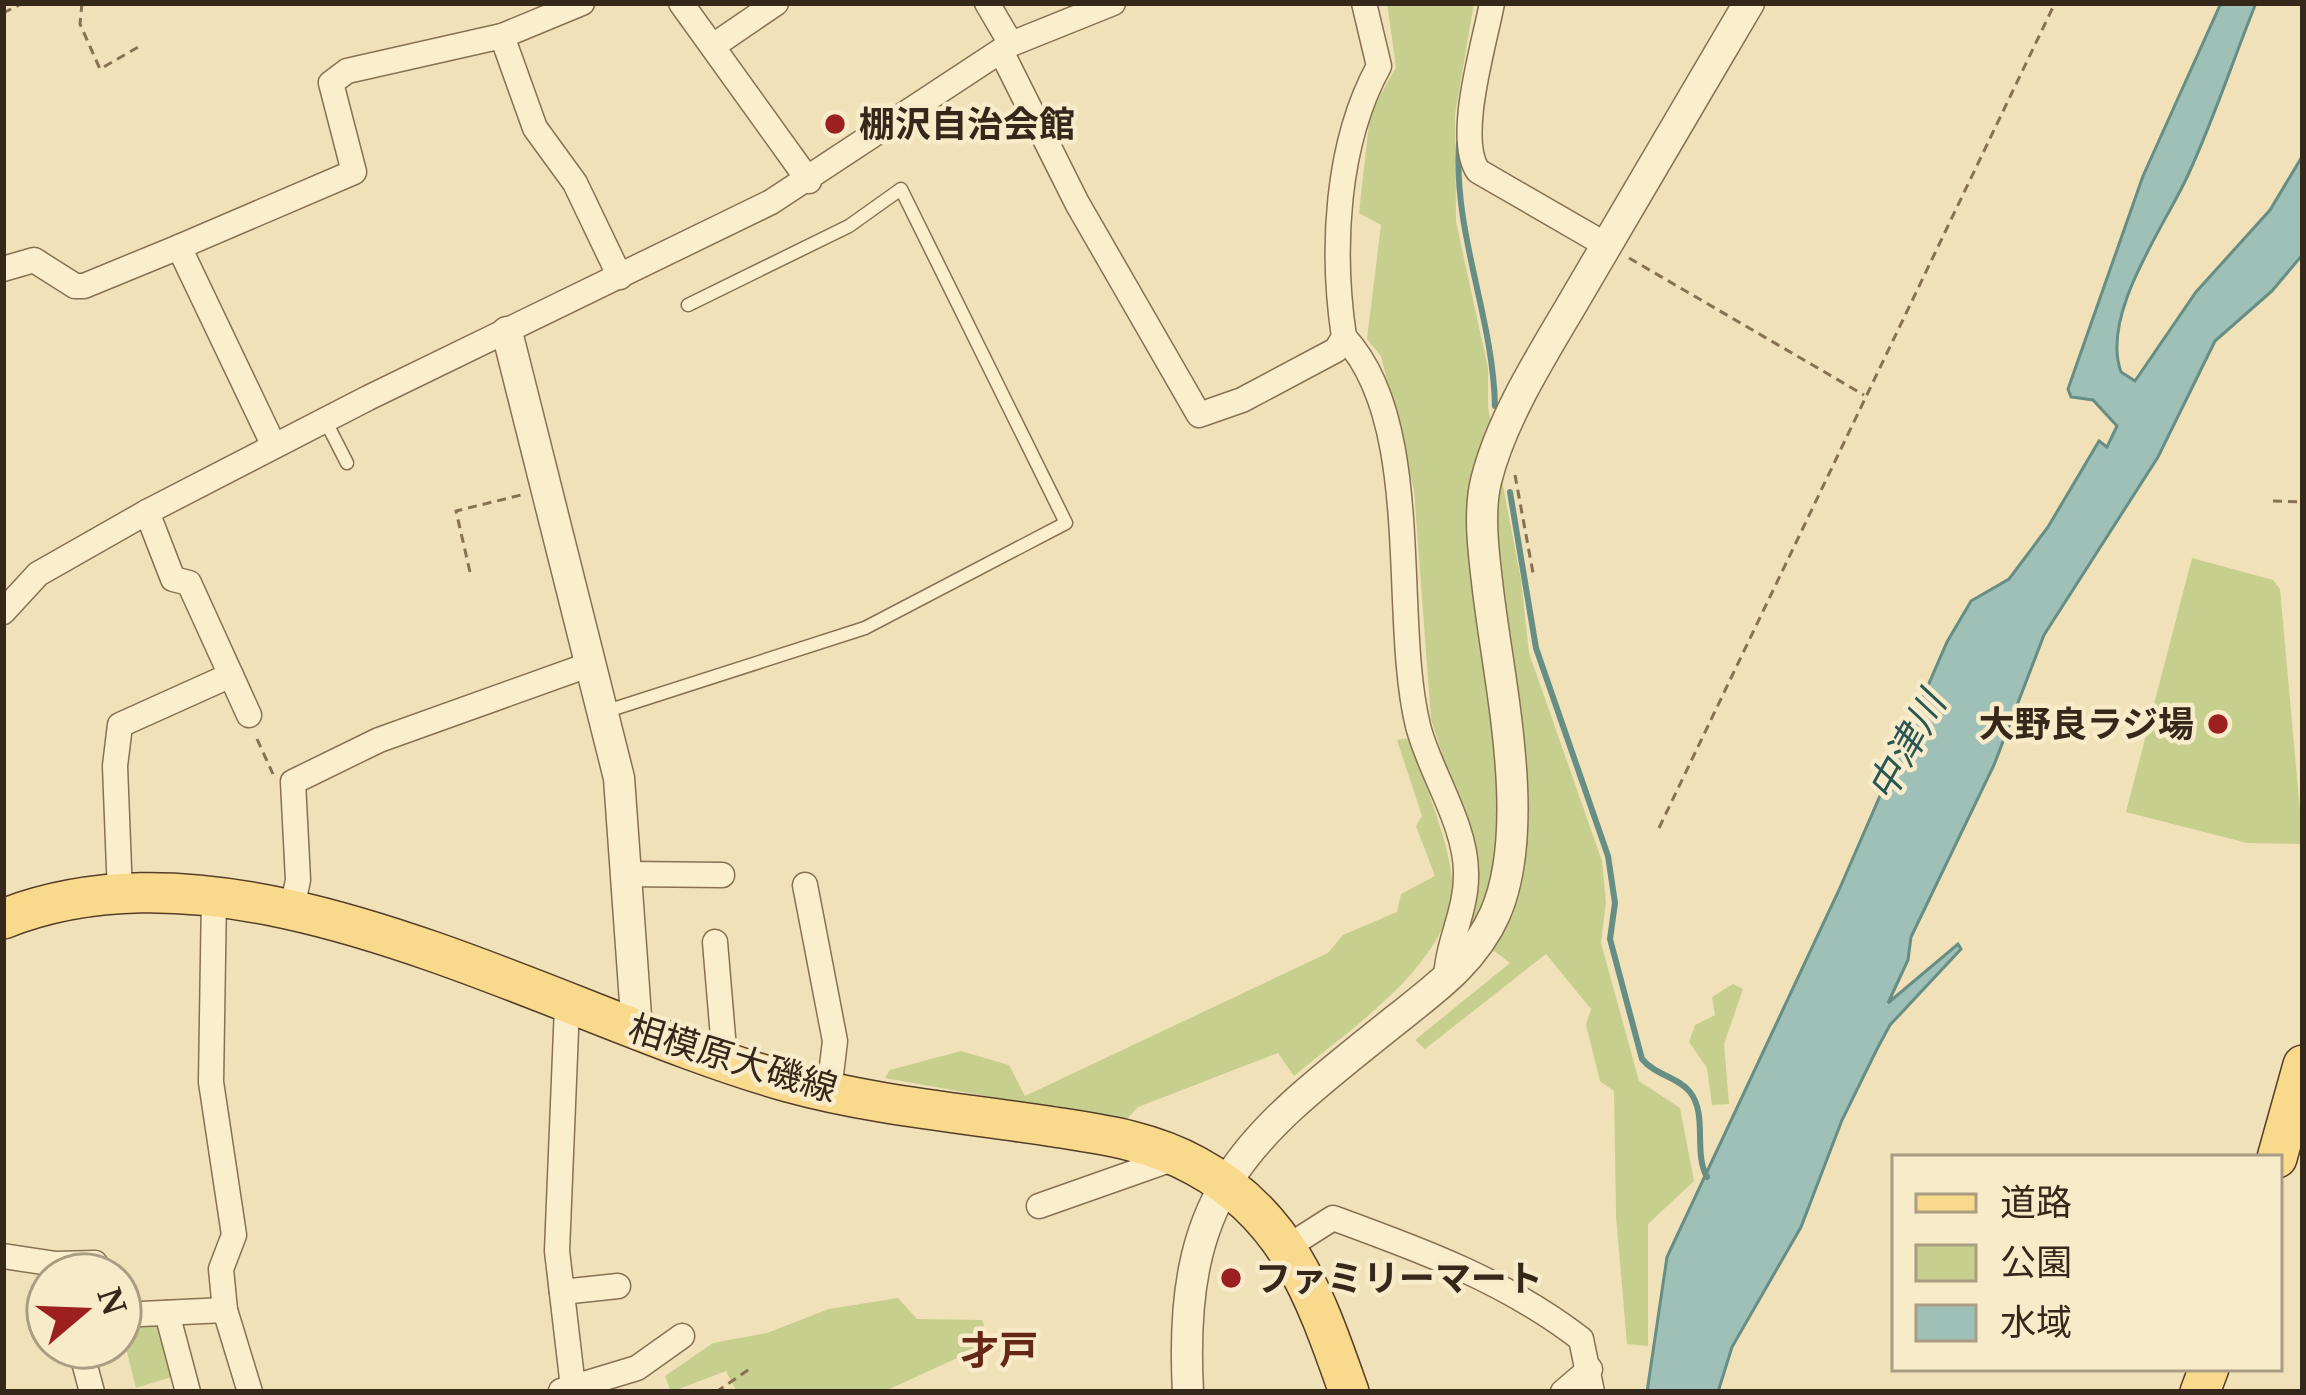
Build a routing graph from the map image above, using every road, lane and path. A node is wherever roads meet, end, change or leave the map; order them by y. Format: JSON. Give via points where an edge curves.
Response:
{"nodes":[{"id":1,"x":23,"y":3,"type":"edge"},
{"id":2,"x":82,"y":3,"type":"edge"},
{"id":3,"x":582,"y":3,"type":"edge"},
{"id":4,"x":681,"y":3,"type":"edge"},
{"id":5,"x":776,"y":3,"type":"edge"},
{"id":6,"x":987,"y":3,"type":"edge"},
{"id":7,"x":1113,"y":3,"type":"edge"},
{"id":8,"x":1364,"y":3,"type":"edge"},
{"id":9,"x":1492,"y":3,"type":"edge"},
{"id":10,"x":1749,"y":3,"type":"edge"},
{"id":11,"x":2055,"y":3,"type":"edge"},
{"id":12,"x":3,"y":13,"type":"edge"},
{"id":13,"x":502,"y":36,"type":"junction"},
{"id":14,"x":140,"y":46,"type":"dead end"},
{"id":15,"x":713,"y":46,"type":"junction"},
{"id":16,"x":1006,"y":47,"type":"junction"},
{"id":17,"x":809,"y":182,"type":"junction"},
{"id":18,"x":1606,"y":245,"type":"junction"},
{"id":19,"x":179,"y":247,"type":"junction"},
{"id":20,"x":3,"y":269,"type":"edge"},
{"id":21,"x":620,"y":277,"type":"junction"},
{"id":22,"x":688,"y":305,"type":"dead end"},
{"id":23,"x":507,"y":332,"type":"junction"},
{"id":24,"x":1343,"y":337,"type":"junction"},
{"id":25,"x":1867,"y":397,"type":"junction"},
{"id":26,"x":325,"y":420,"type":"junction"},
{"id":27,"x":274,"y":446,"type":"junction"},
{"id":28,"x":1499,"y":448,"type":"junction"},
{"id":29,"x":347,"y":463,"type":"dead end"},
{"id":30,"x":546,"y":488,"type":"junction"},
{"id":31,"x":2272,"y":501,"type":"dead end"},
{"id":32,"x":2303,"y":502,"type":"edge"},
{"id":33,"x":148,"y":512,"type":"junction"},
{"id":34,"x":470,"y":572,"type":"dead end"},
{"id":35,"x":1533,"y":573,"type":"dead end"},
{"id":36,"x":15,"y":585,"type":"edge"},
{"id":37,"x":3,"y":612,"type":"edge"},
{"id":38,"x":591,"y":664,"type":"junction"},
{"id":39,"x":231,"y":675,"type":"junction"},
{"id":40,"x":603,"y":712,"type":"junction"},
{"id":41,"x":249,"y":715,"type":"joint"},
{"id":42,"x":293,"y":782,"type":"junction"},
{"id":43,"x":1658,"y":828,"type":"dead end"},
{"id":44,"x":628,"y":874,"type":"junction"},
{"id":45,"x":722,"y":875,"type":"dead end"},
{"id":46,"x":805,"y":885,"type":"dead end"},
{"id":47,"x":120,"y":894,"type":"junction"},
{"id":48,"x":214,"y":896,"type":"junction"},
{"id":49,"x":292,"y":908,"type":"junction"},
{"id":50,"x":7,"y":909,"type":"edge"},
{"id":51,"x":722,"y":954,"type":"dead end"},
{"id":52,"x":1446,"y":980,"type":"junction"},
{"id":53,"x":567,"y":1006,"type":"junction"},
{"id":54,"x":638,"y":1030,"type":"junction"},
{"id":55,"x":724,"y":1061,"type":"junction"},
{"id":56,"x":2303,"y":1065,"type":"edge"},
{"id":57,"x":829,"y":1091,"type":"junction"},
{"id":58,"x":2278,"y":1155,"type":"edge"},
{"id":59,"x":1178,"y":1157,"type":"junction"},
{"id":60,"x":1226,"y":1185,"type":"junction"},
{"id":61,"x":1040,"y":1206,"type":"dead end"},
{"id":62,"x":1289,"y":1246,"type":"junction"},
{"id":63,"x":618,"y":1286,"type":"dead end"},
{"id":64,"x":562,"y":1292,"type":"junction"},
{"id":65,"x":226,"y":1310,"type":"junction"},
{"id":66,"x":166,"y":1313,"type":"junction"},
{"id":67,"x":144,"y":1314,"type":"edge"},
{"id":68,"x":682,"y":1336,"type":"dead end"},
{"id":69,"x":751,"y":1368,"type":"dead end"},
{"id":70,"x":1591,"y":1380,"type":"edge"},
{"id":71,"x":566,"y":1389,"type":"edge"},
{"id":72,"x":188,"y":1392,"type":"edge"},
{"id":73,"x":250,"y":1392,"type":"edge"},
{"id":74,"x":716,"y":1392,"type":"edge"},
{"id":75,"x":1187,"y":1392,"type":"edge"},
{"id":76,"x":1349,"y":1392,"type":"edge"},
{"id":77,"x":1563,"y":1392,"type":"edge"}],
"edges":[{"from":1,"to":12,"type":"path"},
{"from":2,"to":14,"type":"path","via":[[80,24],[100,69]]},
{"from":3,"to":13,"type":"street"},
{"from":4,"to":15,"type":"street"},
{"from":5,"to":15,"type":"street"},
{"from":6,"to":16,"type":"street"},
{"from":7,"to":16,"type":"street"},
{"from":8,"to":24,"type":"street","via":[[1379,66],[1359,103],[1339,217]]},
{"from":9,"to":18,"type":"street","via":[[1471,115],[1471,161]]},
{"from":10,"to":18,"type":"street"},
{"from":11,"to":25,"type":"path"},
{"from":13,"to":19,"type":"street","via":[[347,71],[331,83],[354,172]]},
{"from":13,"to":21,"type":"street","via":[[535,128],[575,183]]},
{"from":15,"to":17,"type":"street"},
{"from":16,"to":17,"type":"street"},
{"from":16,"to":24,"type":"street","via":[[1077,203],[1199,415],[1336,350]]},
{"from":17,"to":21,"type":"street"},
{"from":18,"to":25,"type":"path"},
{"from":18,"to":28,"type":"street"},
{"from":19,"to":20,"type":"street","via":[[84,286],[34,260]]},
{"from":19,"to":27,"type":"street"},
{"from":21,"to":23,"type":"street"},
{"from":22,"to":40,"type":"lane","via":[[849,226],[901,189],[1066,523],[865,628]]},
{"from":23,"to":26,"type":"street"},
{"from":23,"to":30,"type":"street"},
{"from":24,"to":52,"type":"street","via":[[1364,359],[1401,494],[1418,724],[1466,867]]},
{"from":25,"to":43,"type":"path"},
{"from":26,"to":27,"type":"street"},
{"from":26,"to":29,"type":"lane"},
{"from":27,"to":33,"type":"street"},
{"from":28,"to":35,"type":"path","via":[[1515,472]]},
{"from":28,"to":52,"type":"street","via":[[1485,483],[1484,549],[1509,858],[1485,933]]},
{"from":30,"to":34,"type":"path","via":[[456,511]]},
{"from":30,"to":38,"type":"street"},
{"from":31,"to":32,"type":"path"},
{"from":33,"to":36,"type":"street"},
{"from":33,"to":39,"type":"street","via":[[173,579],[189,583]]},
{"from":36,"to":37,"type":"street"},
{"from":38,"to":40,"type":"street"},
{"from":38,"to":42,"type":"street","via":[[379,740]]},
{"from":39,"to":41,"type":"street"},
{"from":39,"to":47,"type":"street","via":[[120,725]]},
{"from":40,"to":44,"type":"street"},
{"from":41,"to":42,"type":"path","via":[[278,786]]},
{"from":42,"to":49,"type":"street"},
{"from":44,"to":45,"type":"street","via":[[694,864],[703,878]]},
{"from":44,"to":54,"type":"street"},
{"from":46,"to":57,"type":"street","via":[[826,945],[835,1041]]},
{"from":47,"to":48,"type":"main road","name":"相模原大磯線"},
{"from":47,"to":50,"type":"main road","name":"相模原大磯線"},
{"from":48,"to":49,"type":"main road","name":"相模原大磯線"},
{"from":48,"to":65,"type":"street","via":[[211,1082],[234,1235],[221,1269]]},
{"from":49,"to":53,"type":"main road","name":"相模原大磯線"},
{"from":51,"to":55,"type":"street"},
{"from":52,"to":60,"type":"street","via":[[1276,1118]]},
{"from":53,"to":54,"type":"main road","name":"相模原大磯線"},
{"from":53,"to":64,"type":"street"},
{"from":54,"to":55,"type":"main road","name":"相模原大磯線"},
{"from":55,"to":57,"type":"main road","name":"相模原大磯線"},
{"from":56,"to":58,"type":"main road"},
{"from":57,"to":59,"type":"main road","name":"相模原大磯線","via":[[1132,1140]]},
{"from":59,"to":60,"type":"main road","name":"相模原大磯線"},
{"from":59,"to":61,"type":"street"},
{"from":60,"to":62,"type":"main road","name":"相模原大磯線"},
{"from":60,"to":75,"type":"street","via":[[1190,1275]]},
{"from":62,"to":70,"type":"street","via":[[1333,1218],[1444,1258],[1540,1307],[1581,1339]]},
{"from":62,"to":76,"type":"main road","name":"相模原大磯線"},
{"from":63,"to":64,"type":"street"},
{"from":64,"to":71,"type":"street"},
{"from":65,"to":66,"type":"street"},
{"from":65,"to":73,"type":"street"},
{"from":66,"to":67,"type":"street"},
{"from":66,"to":72,"type":"street"},
{"from":68,"to":71,"type":"street","via":[[637,1368]]},
{"from":69,"to":74,"type":"path"},
{"from":70,"to":77,"type":"street"}]}
